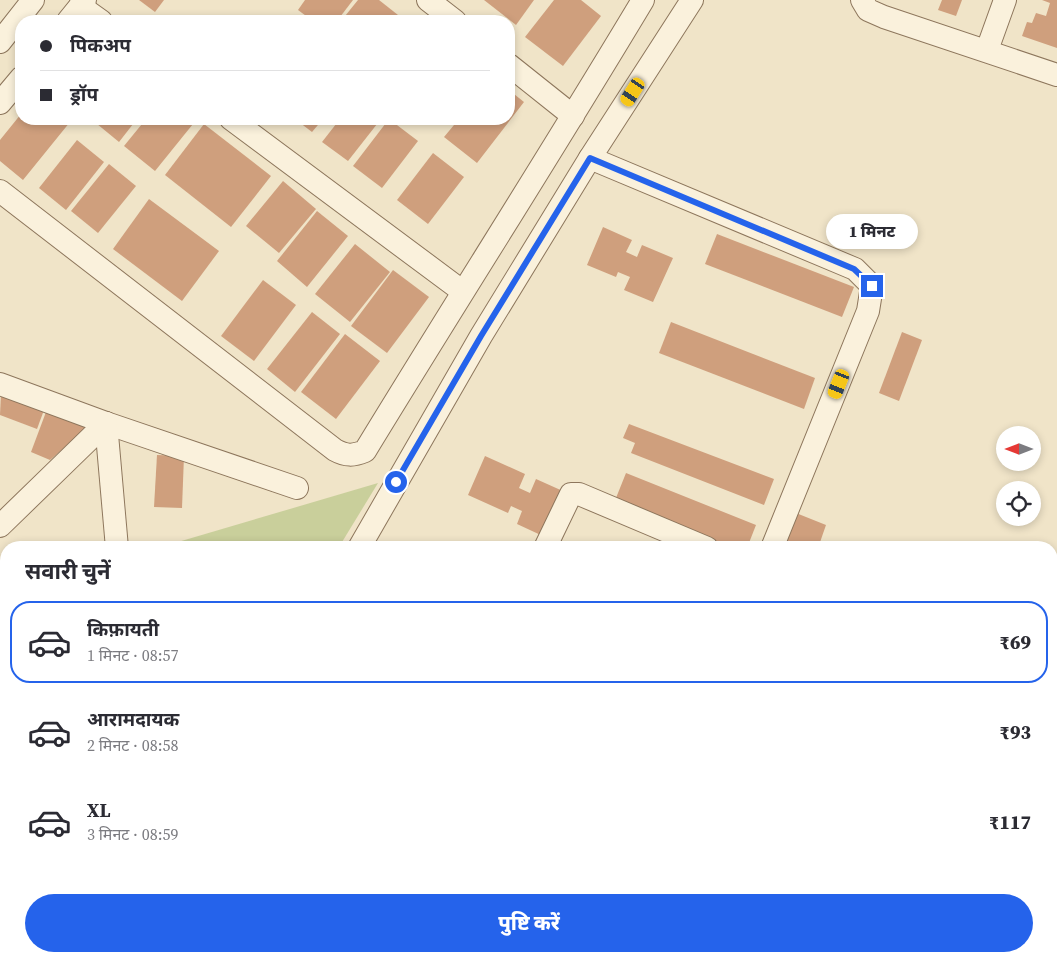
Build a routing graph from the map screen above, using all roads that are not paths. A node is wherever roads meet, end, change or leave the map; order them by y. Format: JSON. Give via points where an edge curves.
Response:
{"nodes":[{"id":1,"x":33,"y":0,"type":"edge"},
{"id":2,"x":428,"y":0,"type":"edge"},
{"id":3,"x":643,"y":0,"type":"edge"},
{"id":4,"x":692,"y":0,"type":"edge"},
{"id":5,"x":862,"y":0,"type":"edge"},
{"id":6,"x":1005,"y":0,"type":"edge"},
{"id":7,"x":78,"y":9,"type":"edge"},
{"id":8,"x":21,"y":15,"type":"edge"},
{"id":9,"x":90,"y":15,"type":"edge"},
{"id":10,"x":447,"y":15,"type":"edge"},
{"id":11,"x":15,"y":23,"type":"edge"},
{"id":12,"x":0,"y":42,"type":"edge"},
{"id":13,"x":987,"y":50,"type":"junction"},
{"id":14,"x":515,"y":70,"type":"edge"},
{"id":15,"x":1057,"y":74,"type":"edge"},
{"id":16,"x":15,"y":85,"type":"edge"},
{"id":17,"x":0,"y":103,"type":"edge"},
{"id":18,"x":573,"y":116,"type":"junction"},
{"id":19,"x":239,"y":125,"type":"edge"},
{"id":20,"x":590,"y":158,"type":"junction"},
{"id":21,"x":0,"y":191,"type":"edge"},
{"id":22,"x":462,"y":291,"type":"junction"},
{"id":23,"x":0,"y":384,"type":"edge"},
{"id":24,"x":106,"y":423,"type":"junction"},
{"id":25,"x":297,"y":488,"type":"dead end"},
{"id":26,"x":0,"y":526,"type":"edge"},
{"id":27,"x":116,"y":541,"type":"edge"},
{"id":28,"x":363,"y":541,"type":"edge"},
{"id":29,"x":548,"y":541,"type":"edge"},
{"id":30,"x":690,"y":541,"type":"edge"},
{"id":31,"x":775,"y":541,"type":"edge"}],
"edges":[{"from":1,"to":8,"type":"street"},
{"from":2,"to":10,"type":"street"},
{"from":3,"to":18,"type":"street"},
{"from":4,"to":20,"type":"street"},
{"from":5,"to":13,"type":"street","via":[[868,10],[884,17]]},
{"from":6,"to":13,"type":"street"},
{"from":7,"to":9,"type":"street"},
{"from":11,"to":12,"type":"street"},
{"from":13,"to":15,"type":"street"},
{"from":14,"to":18,"type":"street"},
{"from":16,"to":17,"type":"street"},
{"from":18,"to":22,"type":"street"},
{"from":19,"to":22,"type":"street"},
{"from":20,"to":28,"type":"street","via":[[481,336]]},
{"from":20,"to":31,"type":"street","via":[[854,269],[872,286],[868,311]]},
{"from":21,"to":22,"type":"street","via":[[344,455],[365,451]]},
{"from":23,"to":24,"type":"street"},
{"from":24,"to":25,"type":"street"},
{"from":24,"to":26,"type":"street"},
{"from":24,"to":27,"type":"street"},
{"from":29,"to":30,"type":"street","via":[[574,493]]}]}
